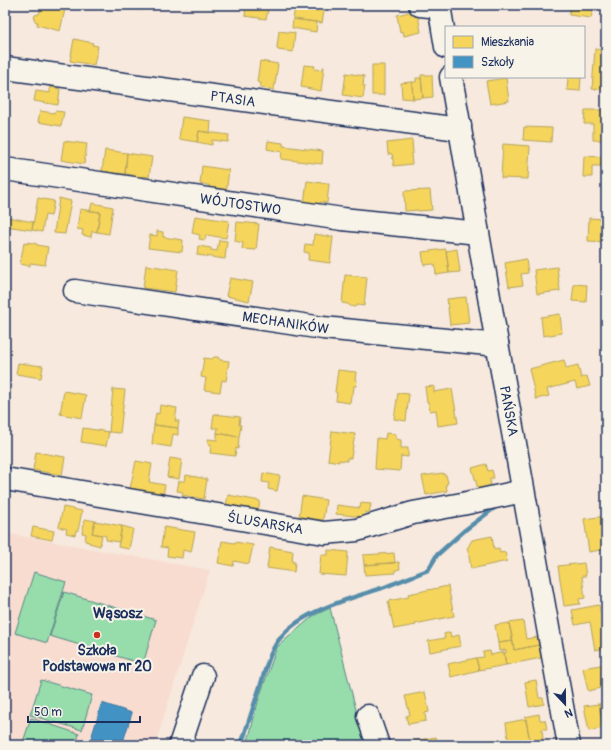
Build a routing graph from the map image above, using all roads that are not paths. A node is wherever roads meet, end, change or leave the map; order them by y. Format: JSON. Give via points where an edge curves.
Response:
{"nodes":[{"id":1,"x":420,"y":5,"type":"edge"},
{"id":2,"x":438,"y":5,"type":"edge"},
{"id":3,"x":445,"y":42,"type":"edge"},
{"id":4,"x":5,"y":68,"type":"edge"},
{"id":5,"x":451,"y":78,"type":"edge"},
{"id":6,"x":460,"y":126,"type":"junction"},
{"id":7,"x":5,"y":169,"type":"edge"},
{"id":8,"x":478,"y":230,"type":"junction"},
{"id":9,"x":75,"y":291,"type":"dead end"},
{"id":10,"x":497,"y":343,"type":"junction"},
{"id":11,"x":5,"y":479,"type":"edge"},
{"id":12,"x":523,"y":491,"type":"junction"},
{"id":13,"x":203,"y":676,"type":"dead end"},
{"id":14,"x":368,"y":716,"type":"dead end"},
{"id":15,"x":180,"y":745,"type":"edge"},
{"id":16,"x":378,"y":745,"type":"edge"},
{"id":17,"x":569,"y":745,"type":"edge"}],
"edges":[{"from":1,"to":2,"type":"street"},
{"from":2,"to":3,"type":"street"},
{"from":4,"to":6,"type":"street","name":"PTASIA","via":[[451,128]]},
{"from":5,"to":6,"type":"street","name":"PAŃSKA"},
{"from":6,"to":8,"type":"street","name":"PAŃSKA"},
{"from":7,"to":8,"type":"street","name":"WÓJTOSTWO","via":[[342,219],[469,232]]},
{"from":8,"to":10,"type":"street","name":"PAŃSKA"},
{"from":9,"to":10,"type":"street","name":"MECHANIKÓW","via":[[323,328]]},
{"from":10,"to":12,"type":"street","name":"PAŃSKA"},
{"from":11,"to":12,"type":"street","name":"ŚLUSARSKA","via":[[324,533],[357,530],[413,513]]},
{"from":12,"to":17,"type":"street","name":"PAŃSKA"},
{"from":13,"to":15,"type":"street"},
{"from":14,"to":16,"type":"street"}]}
